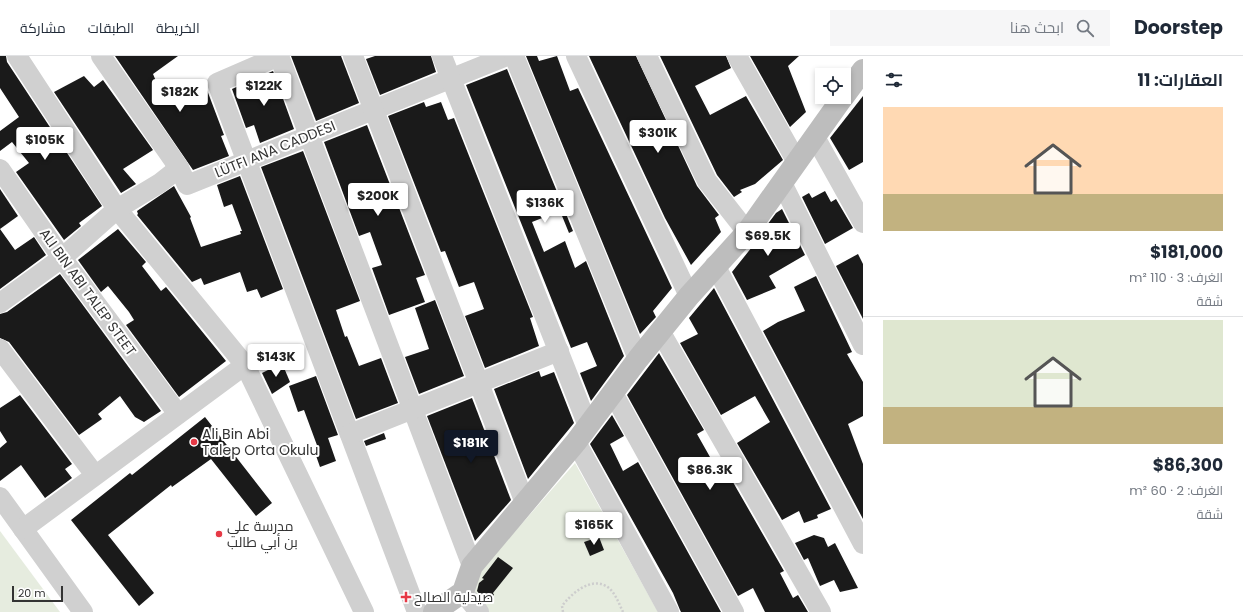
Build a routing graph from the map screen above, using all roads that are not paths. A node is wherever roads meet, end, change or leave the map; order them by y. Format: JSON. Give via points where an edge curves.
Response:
{"nodes":[{"id":1,"x":17,"y":56,"type":"edge"},
{"id":2,"x":101,"y":56,"type":"edge"},
{"id":3,"x":279,"y":56,"type":"edge"},
{"id":4,"x":353,"y":56,"type":"edge"},
{"id":5,"x":442,"y":56,"type":"edge"},
{"id":6,"x":507,"y":56,"type":"edge"},
{"id":7,"x":514,"y":56,"type":"edge"},
{"id":8,"x":576,"y":56,"type":"edge"},
{"id":9,"x":647,"y":56,"type":"edge"},
{"id":10,"x":736,"y":56,"type":"edge"},
{"id":11,"x":863,"y":70,"type":"edge"},
{"id":12,"x":451,"y":79,"type":"junction"},
{"id":13,"x":851,"y":87,"type":"edge"},
{"id":14,"x":839,"y":104,"type":"edge"},
{"id":15,"x":373,"y":110,"type":"junction"},
{"id":16,"x":309,"y":135,"type":"junction"},
{"id":17,"x":815,"y":137,"type":"junction"},
{"id":18,"x":246,"y":161,"type":"junction"},
{"id":19,"x":797,"y":162,"type":"junction"},
{"id":20,"x":179,"y":168,"type":"junction"},
{"id":21,"x":0,"y":169,"type":"edge"},
{"id":22,"x":782,"y":183,"type":"junction"},
{"id":23,"x":117,"y":209,"type":"junction"},
{"id":24,"x":863,"y":223,"type":"edge"},
{"id":25,"x":747,"y":232,"type":"junction"},
{"id":26,"x":62,"y":258,"type":"junction"},
{"id":27,"x":714,"y":265,"type":"junction"},
{"id":28,"x":689,"y":296,"type":"junction"},
{"id":29,"x":0,"y":303,"type":"edge"},
{"id":30,"x":660,"y":331,"type":"junction"},
{"id":31,"x":863,"y":345,"type":"edge"},
{"id":32,"x":0,"y":349,"type":"edge"},
{"id":33,"x":559,"y":351,"type":"junction"},
{"id":34,"x":638,"y":359,"type":"junction"},
{"id":35,"x":245,"y":365,"type":"junction"},
{"id":36,"x":479,"y":384,"type":"junction"},
{"id":37,"x":613,"y":393,"type":"junction"},
{"id":38,"x":413,"y":410,"type":"junction"},
{"id":39,"x":178,"y":414,"type":"junction"},
{"id":40,"x":350,"y":434,"type":"junction"},
{"id":41,"x":582,"y":434,"type":"junction"},
{"id":42,"x":95,"y":475,"type":"junction"},
{"id":43,"x":0,"y":496,"type":"edge"},
{"id":44,"x":525,"y":503,"type":"junction"},
{"id":45,"x":23,"y":529,"type":"junction"},
{"id":46,"x":863,"y":544,"type":"edge"},
{"id":47,"x":472,"y":566,"type":"junction"},
{"id":48,"x":463,"y":592,"type":"junction"},
{"id":49,"x":83,"y":612,"type":"edge"},
{"id":50,"x":364,"y":612,"type":"edge"},
{"id":51,"x":417,"y":612,"type":"edge"},
{"id":52,"x":434,"y":612,"type":"edge"},
{"id":53,"x":479,"y":612,"type":"edge"},
{"id":54,"x":669,"y":612,"type":"edge"},
{"id":55,"x":734,"y":612,"type":"edge"},
{"id":56,"x":821,"y":612,"type":"edge"}],
"edges":[{"from":1,"to":23,"type":"street"},
{"from":2,"to":20,"type":"street","name":"LÜTFI ANA CADDESI"},
{"from":3,"to":16,"type":"street"},
{"from":3,"to":18,"type":"street","via":[[217,84]]},
{"from":4,"to":15,"type":"street"},
{"from":5,"to":12,"type":"street"},
{"from":6,"to":12,"type":"street","name":"LÜTFI ANA CADDESI"},
{"from":7,"to":34,"type":"street"},
{"from":8,"to":28,"type":"street"},
{"from":9,"to":25,"type":"street","via":[[707,181]]},
{"from":10,"to":19,"type":"street"},
{"from":11,"to":13,"type":"street"},
{"from":12,"to":15,"type":"street","name":"LÜTFI ANA CADDESI"},
{"from":12,"to":33,"type":"street"},
{"from":14,"to":17,"type":"street"},
{"from":15,"to":16,"type":"street","name":"LÜTFI ANA CADDESI"},
{"from":15,"to":36,"type":"street"},
{"from":16,"to":18,"type":"street","name":"LÜTFI ANA CADDESI"},
{"from":16,"to":38,"type":"street"},
{"from":17,"to":19,"type":"street"},
{"from":17,"to":24,"type":"street"},
{"from":18,"to":20,"type":"street","name":"LÜTFI ANA CADDESI","via":[[187,185]]},
{"from":18,"to":40,"type":"street"},
{"from":19,"to":22,"type":"street"},
{"from":20,"to":23,"type":"street","via":[[160,183]]},
{"from":21,"to":26,"type":"street","name":"ALI BIN ABI TALEP STEET"},
{"from":22,"to":25,"type":"street"},
{"from":22,"to":31,"type":"street"},
{"from":23,"to":26,"type":"street"},
{"from":23,"to":35,"type":"street"},
{"from":25,"to":27,"type":"street"},
{"from":26,"to":29,"type":"street"},
{"from":26,"to":39,"type":"street","name":"ALI BIN ABI TALEP STEET"},
{"from":27,"to":28,"type":"street"},
{"from":27,"to":46,"type":"street"},
{"from":28,"to":30,"type":"street"},
{"from":30,"to":34,"type":"street"},
{"from":30,"to":56,"type":"street"},
{"from":32,"to":42,"type":"street"},
{"from":33,"to":36,"type":"street"},
{"from":33,"to":41,"type":"street"},
{"from":34,"to":37,"type":"street"},
{"from":35,"to":39,"type":"street"},
{"from":35,"to":50,"type":"street"},
{"from":36,"to":38,"type":"street"},
{"from":36,"to":44,"type":"street"},
{"from":37,"to":41,"type":"street"},
{"from":37,"to":55,"type":"street"},
{"from":38,"to":40,"type":"street"},
{"from":38,"to":47,"type":"street"},
{"from":39,"to":42,"type":"street"},
{"from":40,"to":51,"type":"street"},
{"from":41,"to":44,"type":"street"},
{"from":41,"to":54,"type":"street"},
{"from":42,"to":45,"type":"street"},
{"from":43,"to":45,"type":"street"},
{"from":44,"to":47,"type":"street"},
{"from":45,"to":49,"type":"street"},
{"from":47,"to":48,"type":"street"},
{"from":48,"to":52,"type":"street"},
{"from":48,"to":53,"type":"street"}]}
